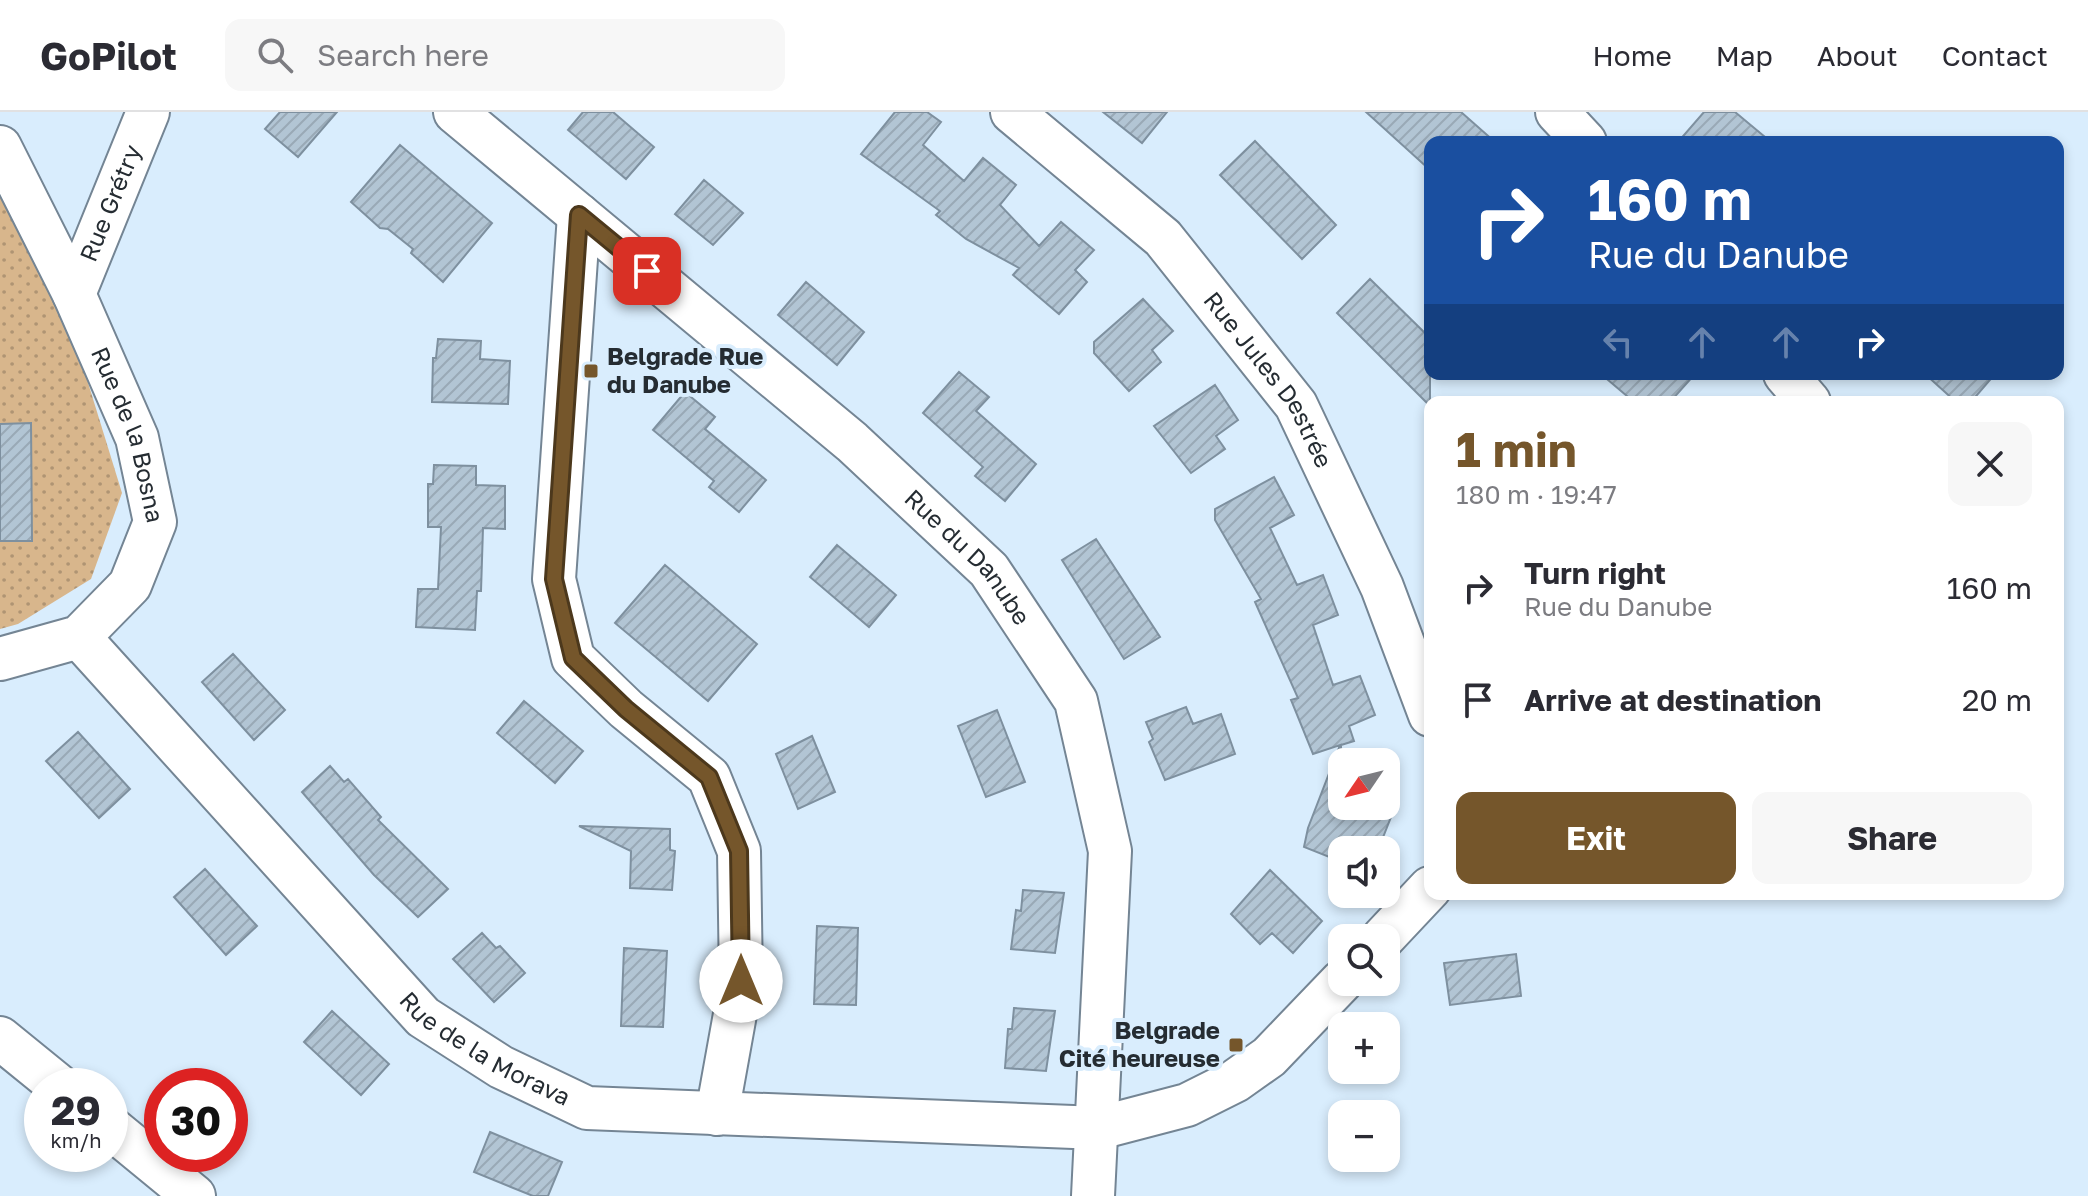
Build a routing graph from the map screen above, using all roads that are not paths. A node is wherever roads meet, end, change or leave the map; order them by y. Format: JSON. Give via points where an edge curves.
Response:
{"nodes":[{"id":1,"x":148,"y":112,"type":"edge"},
{"id":2,"x":455,"y":112,"type":"edge"},
{"id":3,"x":1012,"y":112,"type":"edge"},
{"id":4,"x":1557,"y":112,"type":"edge"},
{"id":5,"x":1579,"y":136,"type":"edge"},
{"id":6,"x":0,"y":147,"type":"edge"},
{"id":7,"x":579,"y":215,"type":"junction"},
{"id":8,"x":74,"y":294,"type":"junction"},
{"id":9,"x":1790,"y":380,"type":"edge"},
{"id":10,"x":1804,"y":396,"type":"edge"},
{"id":11,"x":79,"y":637,"type":"junction"},
{"id":12,"x":0,"y":659,"type":"edge"},
{"id":13,"x":1424,"y":699,"type":"edge"},
{"id":14,"x":1424,"y":894,"type":"edge"},
{"id":15,"x":1396,"y":924,"type":"edge"},
{"id":16,"x":1328,"y":996,"type":"edge"},
{"id":17,"x":0,"y":1038,"type":"edge"},
{"id":18,"x":37,"y":1068,"type":"edge"},
{"id":19,"x":717,"y":1114,"type":"junction"},
{"id":20,"x":1099,"y":1128,"type":"junction"},
{"id":21,"x":128,"y":1142,"type":"edge"},
{"id":22,"x":194,"y":1196,"type":"edge"},
{"id":23,"x":1093,"y":1196,"type":"edge"}],
"edges":[{"from":1,"to":8,"type":"street","name":"Rue Grétry"},
{"from":2,"to":7,"type":"street","name":"Rue du Danube"},
{"from":3,"to":13,"type":"street","name":"Rue Jules Destrée","via":[[1163,238],[1296,405],[1382,587]]},
{"from":4,"to":5,"type":"street"},
{"from":6,"to":8,"type":"street","name":"Rue de la Bosna"},
{"from":7,"to":19,"type":"street","via":[[554,579],[573,658],[709,777],[739,851],[741,981]]},
{"from":7,"to":20,"type":"street","name":"Rue du Danube","via":[[852,442],[989,570],[1076,701],[1110,851]]},
{"from":8,"to":11,"type":"street","name":"Rue de la Bosna","via":[[137,438],[155,522],[130,585]]},
{"from":9,"to":10,"type":"street"},
{"from":11,"to":12,"type":"street","name":"Rue de la Bosna"},
{"from":11,"to":19,"type":"street","name":"Rue de la Morava","via":[[423,1017],[501,1067],[587,1108]]},
{"from":14,"to":15,"type":"street"},
{"from":16,"to":20,"type":"street","name":"Rue de la Morava","via":[[1269,1057],[1235,1081],[1187,1105]]},
{"from":17,"to":18,"type":"street"},
{"from":19,"to":20,"type":"street","name":"Rue de la Morava"},
{"from":20,"to":23,"type":"street","name":"Rue du Danube"},
{"from":21,"to":22,"type":"street"}]}
